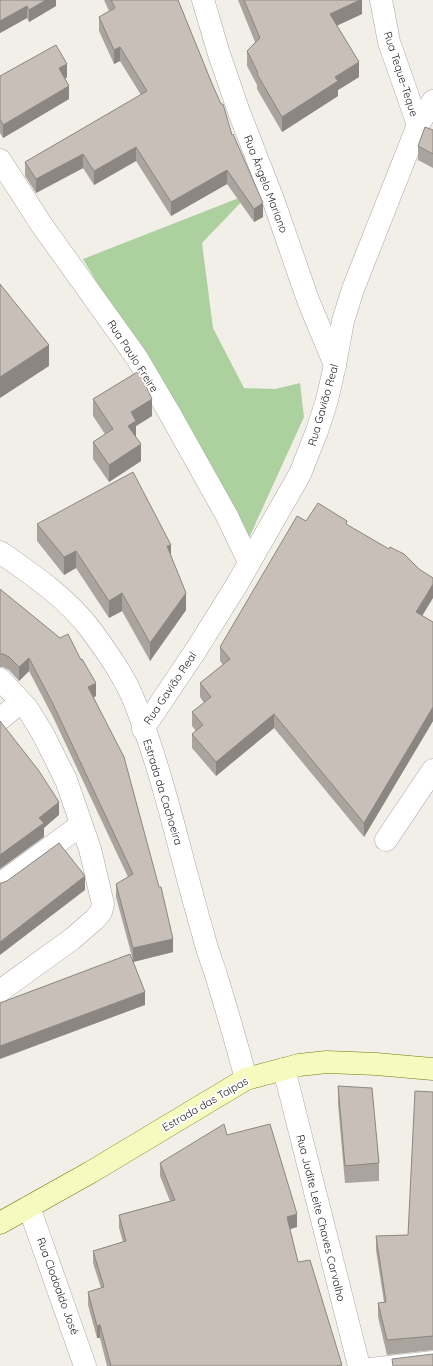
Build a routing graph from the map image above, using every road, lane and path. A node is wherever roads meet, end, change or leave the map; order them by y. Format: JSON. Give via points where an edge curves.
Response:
{"nodes":[{"id":1,"x":203,"y":0,"type":"edge"},
{"id":2,"x":381,"y":0,"type":"edge"},
{"id":3,"x":433,"y":101,"type":"edge"},
{"id":4,"x":418,"y":125,"type":"junction"},
{"id":5,"x":0,"y":160,"type":"edge"},
{"id":6,"x":335,"y":365,"type":"junction"},
{"id":7,"x":0,"y":552,"type":"edge"},
{"id":8,"x":249,"y":562,"type":"junction"},
{"id":9,"x":0,"y":679,"type":"edge"},
{"id":10,"x":21,"y":702,"type":"junction"},
{"id":11,"x":0,"y":719,"type":"edge"},
{"id":12,"x":143,"y":729,"type":"junction"},
{"id":13,"x":433,"y":770,"type":"edge"},
{"id":14,"x":81,"y":825,"type":"junction"},
{"id":15,"x":386,"y":840,"type":"dead end"},
{"id":16,"x":0,"y":884,"type":"edge"},
{"id":17,"x":0,"y":991,"type":"edge"},
{"id":18,"x":284,"y":1069,"type":"junction"},
{"id":19,"x":433,"y":1069,"type":"edge"},
{"id":20,"x":246,"y":1079,"type":"junction"},
{"id":21,"x":29,"y":1207,"type":"junction"},
{"id":22,"x":0,"y":1223,"type":"edge"},
{"id":23,"x":433,"y":1359,"type":"edge"},
{"id":24,"x":85,"y":1366,"type":"edge"},
{"id":25,"x":359,"y":1366,"type":"edge"},
{"id":26,"x":370,"y":1366,"type":"edge"}],
"edges":[{"from":1,"to":6,"type":"street","name":"Rua Ângelo Mariano","via":[[239,112],[308,300]]},
{"from":2,"to":4,"type":"street","name":"Rua Teque-Teque","via":[[389,42]]},
{"from":3,"to":4,"type":"street","name":"Rua Gavião Real"},
{"from":4,"to":6,"type":"street","name":"Rua Gavião Real","via":[[353,289],[343,320]]},
{"from":5,"to":8,"type":"street","name":"Rua Paulo Freire","via":[[41,224],[137,358],[227,516]]},
{"from":6,"to":8,"type":"street","name":"Rua Gavião Real","via":[[327,400],[300,474]]},
{"from":7,"to":12,"type":"street","name":"Estrada da Cachoeira","via":[[60,596],[91,630],[120,675],[134,702]]},
{"from":8,"to":12,"type":"street","name":"Rua Gavião Real","via":[[200,643]]},
{"from":9,"to":10,"type":"street"},
{"from":10,"to":11,"type":"street"},
{"from":10,"to":14,"type":"street","via":[[43,734],[66,780]]},
{"from":12,"to":20,"type":"street","name":"Estrada da Cachoeira","via":[[162,780],[204,938]]},
{"from":13,"to":15,"type":"street"},
{"from":14,"to":16,"type":"street"},
{"from":14,"to":17,"type":"street","via":[[90,849],[103,904],[101,912],[72,939]]},
{"from":18,"to":19,"type":"main road","name":"Estrada das Taipas","via":[[327,1062]]},
{"from":18,"to":20,"type":"main road","name":"Estrada das Taipas"},
{"from":18,"to":25,"type":"street","name":"Rua Judite Leite Chaves Carvalho"},
{"from":20,"to":21,"type":"main road","name":"Estrada das Taipas"},
{"from":21,"to":22,"type":"main road","name":"Estrada das Taipas"},
{"from":21,"to":24,"type":"street","name":"Rua Clodoaldo José"},
{"from":23,"to":26,"type":"lane"}]}
